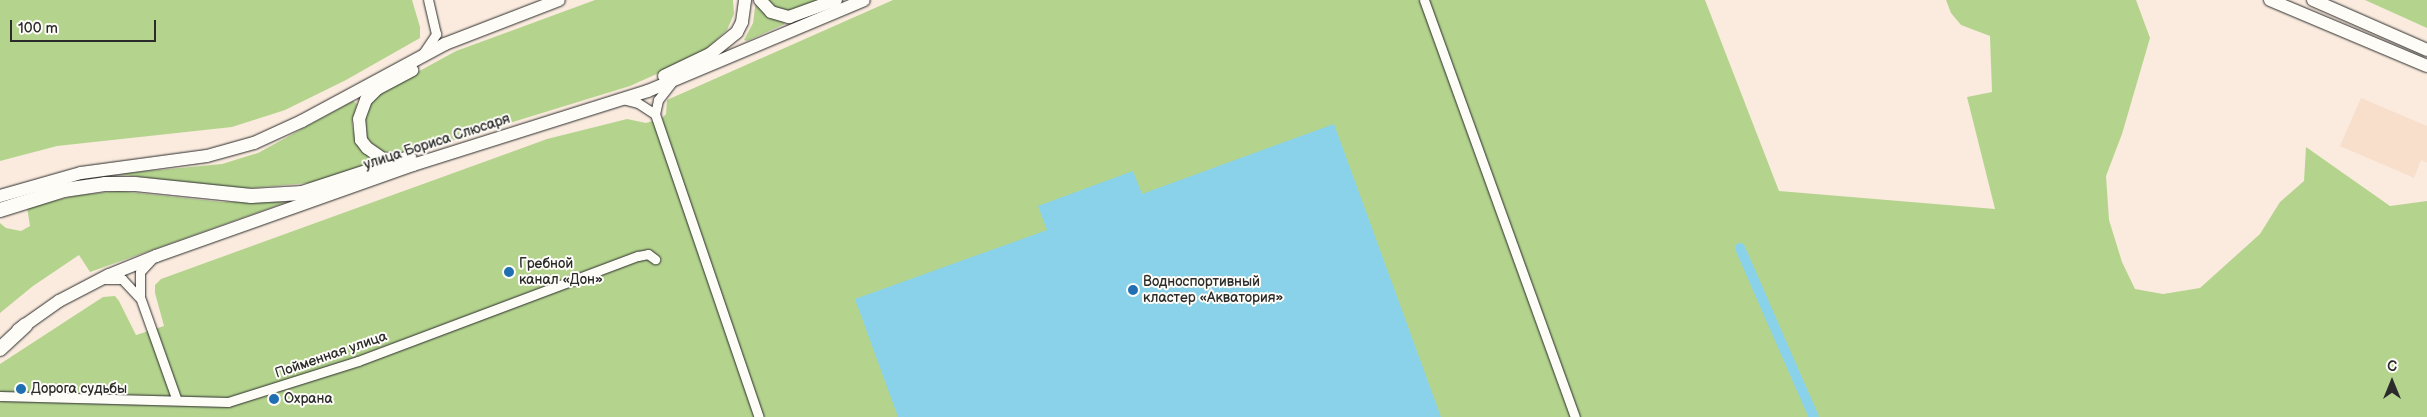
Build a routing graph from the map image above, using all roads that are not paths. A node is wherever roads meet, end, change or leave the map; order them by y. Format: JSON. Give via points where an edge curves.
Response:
{"nodes":[{"id":1,"x":428,"y":0,"type":"edge"},
{"id":2,"x":559,"y":0,"type":"edge"},
{"id":3,"x":745,"y":0,"type":"edge"},
{"id":4,"x":760,"y":0,"type":"edge"},
{"id":5,"x":836,"y":0,"type":"edge"},
{"id":6,"x":864,"y":0,"type":"edge"},
{"id":7,"x":1424,"y":0,"type":"edge"},
{"id":8,"x":2270,"y":0,"type":"edge"},
{"id":9,"x":2313,"y":0,"type":"edge"},
{"id":10,"x":433,"y":50,"type":"junction"},
{"id":11,"x":2427,"y":50,"type":"edge"},
{"id":12,"x":420,"y":56,"type":"junction"},
{"id":13,"x":2427,"y":66,"type":"edge"},
{"id":14,"x":673,"y":81,"type":"junction"},
{"id":15,"x":648,"y":91,"type":"junction"},
{"id":16,"x":622,"y":100,"type":"junction"},
{"id":17,"x":655,"y":114,"type":"junction"},
{"id":18,"x":470,"y":146,"type":"junction"},
{"id":19,"x":409,"y":158,"type":"junction"},
{"id":20,"x":0,"y":196,"type":"edge"},
{"id":21,"x":18,"y":197,"type":"junction"},
{"id":22,"x":0,"y":210,"type":"edge"},
{"id":23,"x":156,"y":256,"type":"junction"},
{"id":24,"x":655,"y":259,"type":"dead end"},
{"id":25,"x":97,"y":281,"type":"junction"},
{"id":26,"x":140,"y":297,"type":"junction"},
{"id":27,"x":26,"y":325,"type":"junction"},
{"id":28,"x":0,"y":344,"type":"edge"},
{"id":29,"x":0,"y":349,"type":"edge"},
{"id":30,"x":0,"y":396,"type":"edge"},
{"id":31,"x":176,"y":398,"type":"junction"},
{"id":32,"x":760,"y":417,"type":"edge"},
{"id":33,"x":1575,"y":417,"type":"edge"}],
"edges":[{"from":1,"to":12,"type":"street","via":[[435,21],[434,41]]},
{"from":2,"to":10,"type":"main road"},
{"from":3,"to":15,"type":"main road","via":[[742,22],[732,37],[710,54],[649,83]]},
{"from":4,"to":5,"type":"main road","via":[[771,12],[789,17]]},
{"from":6,"to":14,"type":"main road","name":"улица Бориса Слюсаря"},
{"from":7,"to":33,"type":"street"},
{"from":8,"to":13,"type":"main road"},
{"from":9,"to":11,"type":"main road"},
{"from":10,"to":12,"type":"main road"},
{"from":10,"to":19,"type":"main road","via":[[432,59],[377,89],[366,100],[358,119],[361,140],[374,154],[383,159]]},
{"from":12,"to":21,"type":"main road","via":[[302,121],[235,150],[80,173]]},
{"from":14,"to":15,"type":"main road","name":"улица Бориса Слюсаря"},
{"from":14,"to":17,"type":"street","via":[[658,100]]},
{"from":15,"to":16,"type":"main road","name":"улица Бориса Слюсаря"},
{"from":16,"to":17,"type":"street","via":[[638,103]]},
{"from":16,"to":18,"type":"main road","name":"улица Бориса Слюсаря"},
{"from":17,"to":32,"type":"street"},
{"from":18,"to":19,"type":"main road","via":[[456,142]]},
{"from":18,"to":23,"type":"main road","name":"улица Бориса Слюсаря"},
{"from":19,"to":21,"type":"main road","via":[[302,193],[251,196],[105,184]]},
{"from":20,"to":21,"type":"main road"},
{"from":21,"to":22,"type":"main road"},
{"from":23,"to":25,"type":"main road","name":"улица Бориса Слюсаря"},
{"from":23,"to":26,"type":"street","via":[[140,272]]},
{"from":24,"to":31,"type":"street","name":"Пойменная улица","via":[[648,254],[638,256],[474,319],[270,390],[228,402]]},
{"from":25,"to":26,"type":"street","via":[[122,279]]},
{"from":25,"to":27,"type":"main road","name":"улица Бориса Слюсаря","via":[[59,300]]},
{"from":26,"to":31,"type":"street"},
{"from":27,"to":28,"type":"main road","name":"улица Бориса Слюсаря"},
{"from":27,"to":29,"type":"main road"},
{"from":30,"to":31,"type":"street","name":"Пойменная улица"}]}
